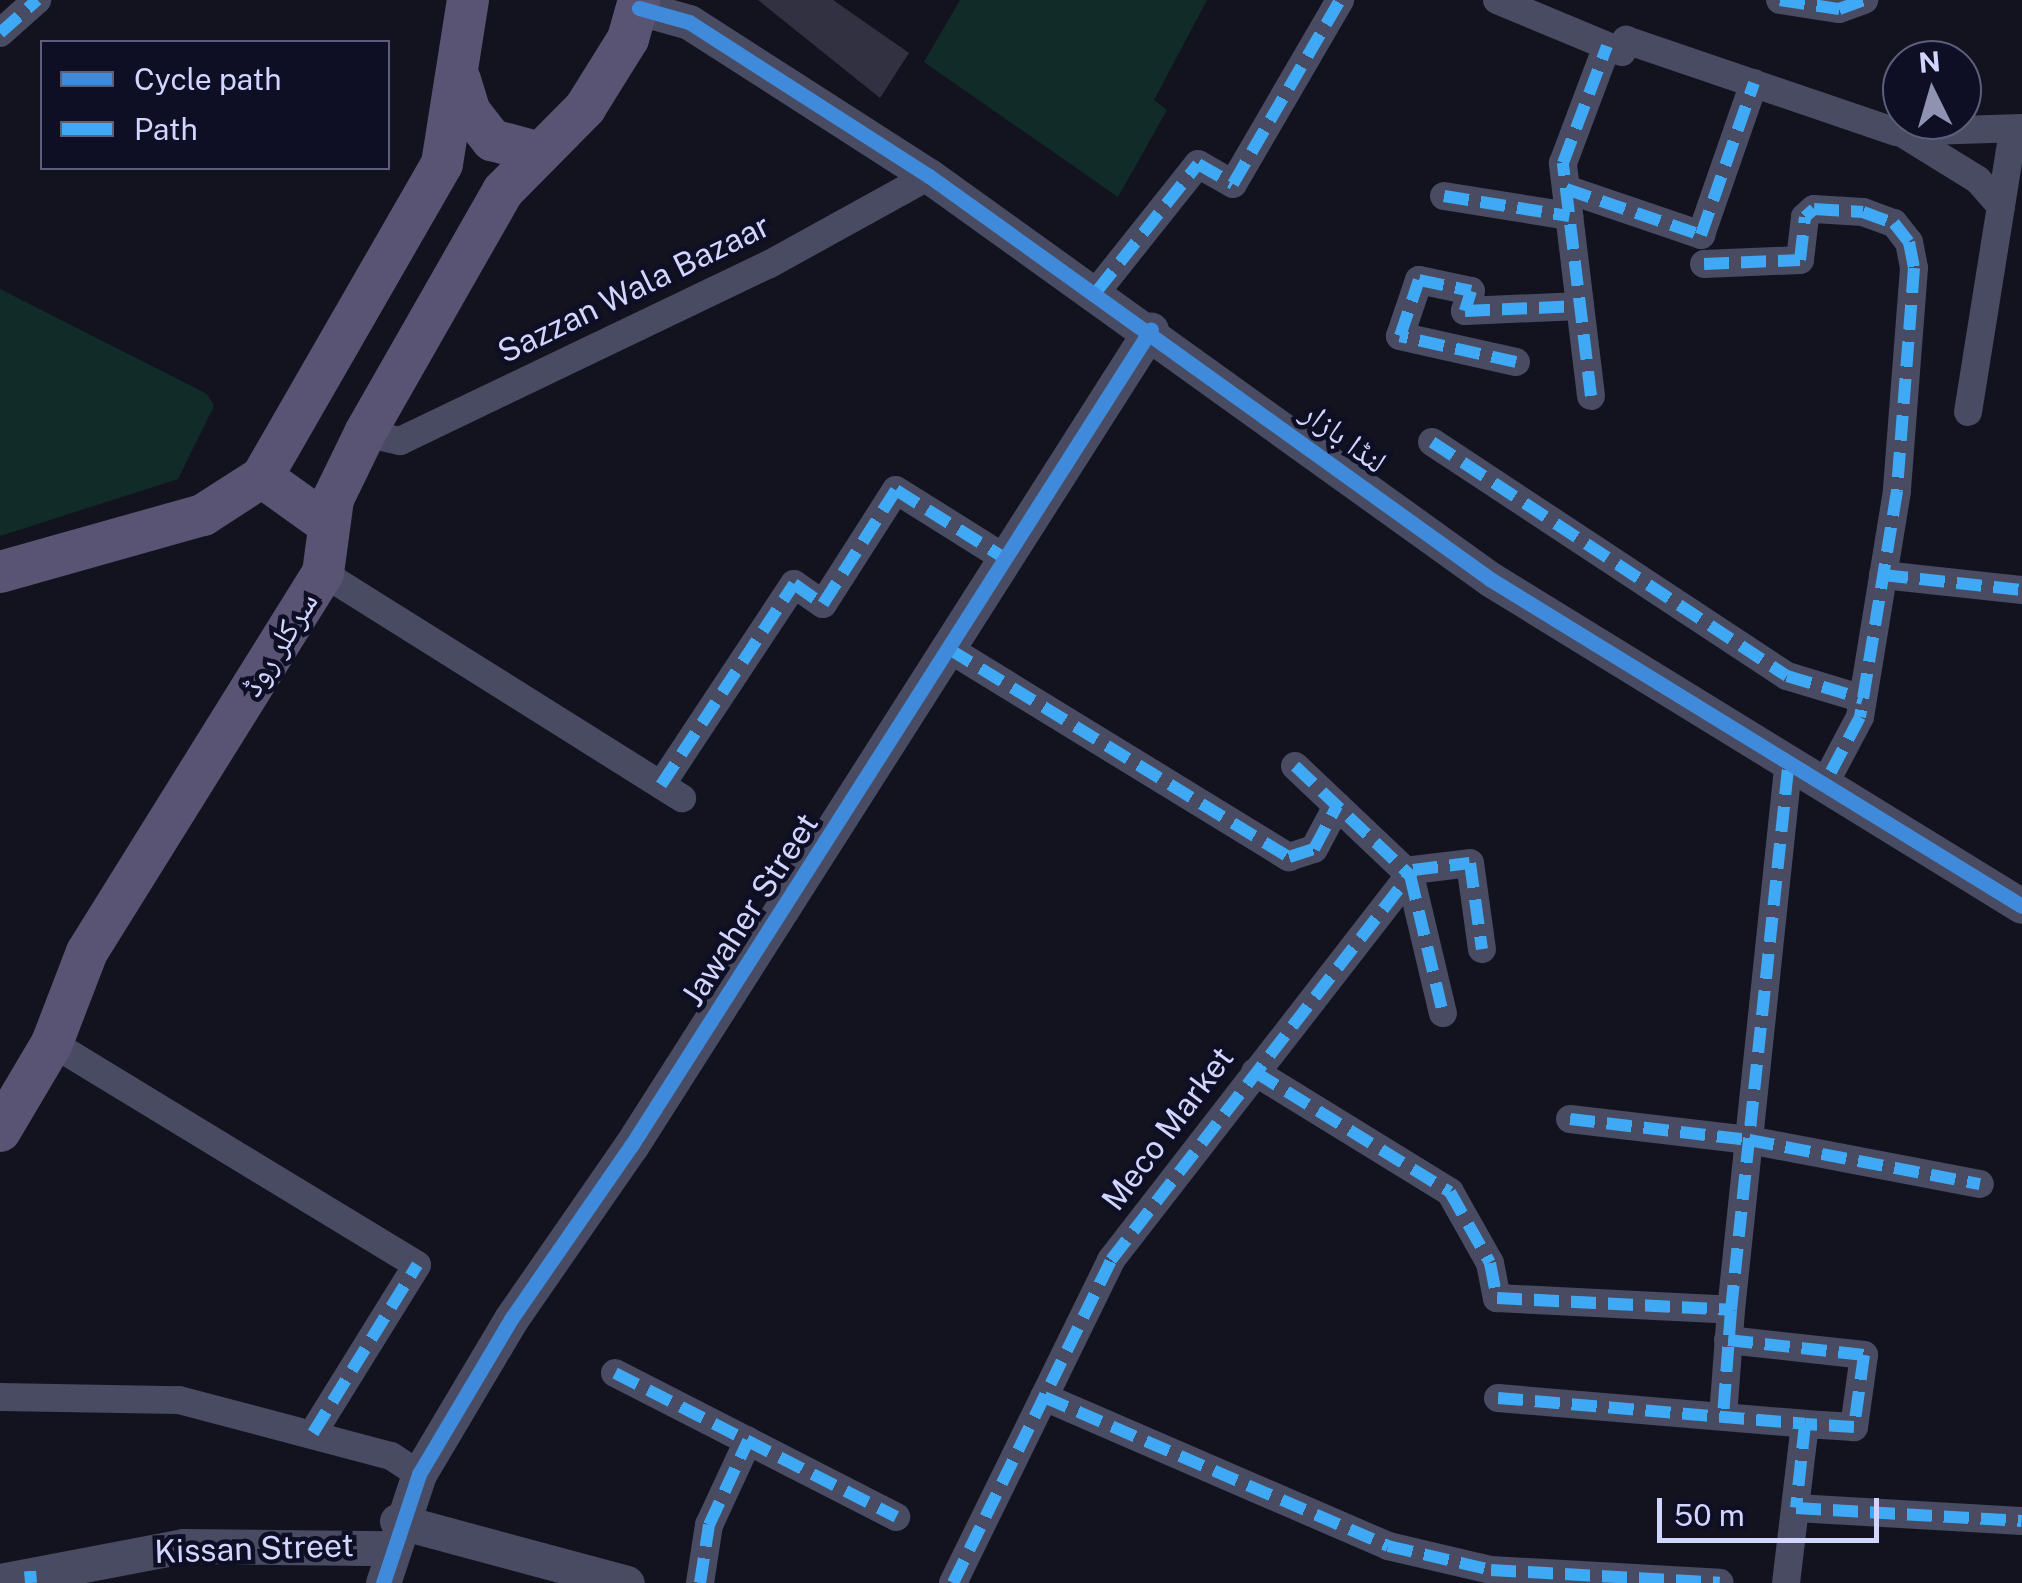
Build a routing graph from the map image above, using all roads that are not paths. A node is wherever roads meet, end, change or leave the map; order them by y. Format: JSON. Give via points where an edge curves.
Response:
{"nodes":[{"id":1,"x":37,"y":0,"type":"edge"},
{"id":2,"x":468,"y":0,"type":"edge"},
{"id":3,"x":1340,"y":0,"type":"edge"},
{"id":4,"x":1497,"y":0,"type":"edge"},
{"id":5,"x":1780,"y":0,"type":"edge"},
{"id":6,"x":1864,"y":0,"type":"edge"},
{"id":7,"x":639,"y":4,"type":"edge"},
{"id":8,"x":0,"y":33,"type":"edge"},
{"id":9,"x":1607,"y":46,"type":"junction"},
{"id":10,"x":458,"y":70,"type":"junction"},
{"id":11,"x":1754,"y":83,"type":"junction"},
{"id":12,"x":1882,"y":126,"type":"edge"},
{"id":13,"x":2018,"y":129,"type":"edge"},
{"id":14,"x":1982,"y":130,"type":"edge"},
{"id":15,"x":1914,"y":140,"type":"edge"},
{"id":16,"x":540,"y":153,"type":"junction"},
{"id":17,"x":928,"y":176,"type":"junction"},
{"id":18,"x":1444,"y":196,"type":"dead end"},
{"id":19,"x":1568,"y":203,"type":"junction"},
{"id":20,"x":2001,"y":206,"type":"junction"},
{"id":21,"x":1704,"y":264,"type":"dead end"},
{"id":22,"x":1097,"y":291,"type":"junction"},
{"id":23,"x":1580,"y":306,"type":"junction"},
{"id":24,"x":1151,"y":329,"type":"junction"},
{"id":25,"x":1516,"y":362,"type":"dead end"},
{"id":26,"x":1591,"y":396,"type":"dead end"},
{"id":27,"x":1968,"y":412,"type":"dead end"},
{"id":28,"x":365,"y":433,"type":"junction"},
{"id":29,"x":1432,"y":442,"type":"dead end"},
{"id":30,"x":262,"y":477,"type":"junction"},
{"id":31,"x":328,"y":524,"type":"junction"},
{"id":32,"x":1006,"y":559,"type":"junction"},
{"id":33,"x":0,"y":572,"type":"edge"},
{"id":34,"x":323,"y":574,"type":"junction"},
{"id":35,"x":1883,"y":576,"type":"junction"},
{"id":36,"x":2022,"y":590,"type":"edge"},
{"id":37,"x":949,"y":649,"type":"junction"},
{"id":38,"x":1863,"y":700,"type":"junction"},
{"id":39,"x":1295,"y":766,"type":"dead end"},
{"id":40,"x":1788,"y":769,"type":"junction"},
{"id":41,"x":1823,"y":787,"type":"junction"},
{"id":42,"x":1337,"y":806,"type":"junction"},
{"id":43,"x":1410,"y":875,"type":"junction"},
{"id":44,"x":2022,"y":906,"type":"edge"},
{"id":45,"x":1482,"y":950,"type":"dead end"},
{"id":46,"x":1443,"y":1012,"type":"dead end"},
{"id":47,"x":52,"y":1043,"type":"junction"},
{"id":48,"x":1256,"y":1072,"type":"junction"},
{"id":49,"x":1570,"y":1119,"type":"dead end"},
{"id":50,"x":0,"y":1131,"type":"edge"},
{"id":51,"x":1748,"y":1140,"type":"junction"},
{"id":52,"x":1980,"y":1184,"type":"dead end"},
{"id":53,"x":1731,"y":1310,"type":"junction"},
{"id":54,"x":1728,"y":1340,"type":"junction"},
{"id":55,"x":614,"y":1373,"type":"dead end"},
{"id":56,"x":0,"y":1397,"type":"edge"},
{"id":57,"x":1044,"y":1397,"type":"junction"},
{"id":58,"x":1498,"y":1398,"type":"dead end"},
{"id":59,"x":1723,"y":1417,"type":"junction"},
{"id":60,"x":1805,"y":1424,"type":"junction"},
{"id":61,"x":313,"y":1432,"type":"junction"},
{"id":62,"x":748,"y":1442,"type":"junction"},
{"id":63,"x":419,"y":1474,"type":"junction"},
{"id":64,"x":1796,"y":1508,"type":"junction"},
{"id":65,"x":896,"y":1517,"type":"dead end"},
{"id":66,"x":2022,"y":1521,"type":"edge"},
{"id":67,"x":389,"y":1563,"type":"edge"},
{"id":68,"x":20,"y":1578,"type":"edge"},
{"id":69,"x":627,"y":1583,"type":"edge"},
{"id":70,"x":700,"y":1583,"type":"edge"},
{"id":71,"x":953,"y":1583,"type":"edge"},
{"id":72,"x":1720,"y":1583,"type":"edge"},
{"id":73,"x":1786,"y":1583,"type":"edge"}],
"edges":[{"from":1,"to":8,"type":"street"},
{"from":2,"to":10,"type":"main road"},
{"from":3,"to":22,"type":"street","via":[[1232,184],[1198,164]]},
{"from":4,"to":9,"type":"street"},
{"from":5,"to":6,"type":"street","via":[[1839,9]]},
{"from":7,"to":16,"type":"main road","name":"سرکلر روڈ","via":[[585,108]]},
{"from":7,"to":17,"type":"street","name":"لنڈا بازار","via":[[690,22]]},
{"from":9,"to":11,"type":"street","via":[[1622,52],[1626,40]]},
{"from":9,"to":19,"type":"street","via":[[1563,164]]},
{"from":10,"to":16,"type":"main road","via":[[482,132],[502,147]]},
{"from":10,"to":30,"type":"main road","via":[[442,164]]},
{"from":11,"to":12,"type":"street"},
{"from":11,"to":19,"type":"street","via":[[1701,234]]},
{"from":13,"to":14,"type":"street"},
{"from":13,"to":20,"type":"street"},
{"from":15,"to":20,"type":"street","via":[[1978,180]]},
{"from":16,"to":28,"type":"main road","name":"سرکلر روڈ","via":[[503,191]]},
{"from":17,"to":22,"type":"street","name":"لنڈا بازار"},
{"from":17,"to":28,"type":"street","name":"Sazzan Wala Bazaar","via":[[768,264],[400,441]]},
{"from":18,"to":19,"type":"street"},
{"from":19,"to":23,"type":"street"},
{"from":20,"to":27,"type":"street"},
{"from":21,"to":35,"type":"street","via":[[1800,260],[1805,217],[1814,210],[1863,212],[1894,223],[1909,242],[1913,283]]},
{"from":22,"to":24,"type":"street","name":"لنڈا بازار"},
{"from":23,"to":25,"type":"street","via":[[1465,311],[1471,291],[1420,280],[1400,336]]},
{"from":23,"to":26,"type":"street"},
{"from":24,"to":32,"type":"street","name":"Jawaher Street"},
{"from":24,"to":40,"type":"street","name":"لنڈا بازار","via":[[1490,579]]},
{"from":28,"to":31,"type":"main road","name":"سرکلر روڈ"},
{"from":29,"to":38,"type":"street","via":[[1787,676]]},
{"from":30,"to":31,"type":"main road"},
{"from":30,"to":33,"type":"main road","via":[[203,516]]},
{"from":31,"to":34,"type":"main road","name":"سرکلر روڈ"},
{"from":32,"to":34,"type":"street","via":[[896,490],[824,604],[794,584],[672,792]]},
{"from":32,"to":37,"type":"street","name":"Jawaher Street"},
{"from":34,"to":47,"type":"main road","name":"سرکلر روڈ","via":[[87,952]]},
{"from":35,"to":36,"type":"street"},
{"from":35,"to":38,"type":"street"},
{"from":37,"to":42,"type":"street","via":[[1289,858],[1314,849]]},
{"from":37,"to":63,"type":"street","name":"Jawaher Street","via":[[511,1319]]},
{"from":38,"to":41,"type":"street"},
{"from":39,"to":42,"type":"street"},
{"from":40,"to":41,"type":"street","name":"لنڈا بازار"},
{"from":40,"to":51,"type":"street"},
{"from":41,"to":44,"type":"street","name":"لنڈا بازار"},
{"from":42,"to":43,"type":"street"},
{"from":43,"to":45,"type":"street","via":[[1470,864]]},
{"from":43,"to":46,"type":"street"},
{"from":43,"to":48,"type":"street","name":"Meco Market"},
{"from":47,"to":50,"type":"main road","name":"سرکلر روڈ"},
{"from":47,"to":61,"type":"street","via":[[417,1265]]},
{"from":48,"to":53,"type":"street","via":[[1450,1192],[1490,1263],[1497,1298]]},
{"from":48,"to":57,"type":"street","name":"Meco Market","via":[[1111,1260]]},
{"from":49,"to":51,"type":"street"},
{"from":51,"to":52,"type":"street"},
{"from":51,"to":53,"type":"street"},
{"from":53,"to":54,"type":"street"},
{"from":54,"to":59,"type":"street"},
{"from":54,"to":60,"type":"street","via":[[1864,1354],[1854,1427]]},
{"from":55,"to":62,"type":"street"},
{"from":56,"to":61,"type":"street","via":[[165,1399]]},
{"from":57,"to":71,"type":"street","name":"Meco Market"},
{"from":57,"to":72,"type":"street","via":[[1388,1546],[1491,1570]]},
{"from":58,"to":59,"type":"street"},
{"from":59,"to":60,"type":"street"},
{"from":60,"to":64,"type":"street"},
{"from":61,"to":63,"type":"street","via":[[391,1456]]},
{"from":62,"to":65,"type":"street"},
{"from":62,"to":70,"type":"street","via":[[709,1525]]},
{"from":63,"to":67,"type":"street","name":"Jawaher Street"},
{"from":64,"to":66,"type":"street"},
{"from":64,"to":73,"type":"street"},
{"from":67,"to":68,"type":"street","name":"Kissan Street","via":[[183,1546]]},
{"from":67,"to":69,"type":"street","name":"Kissan Street"}]}
